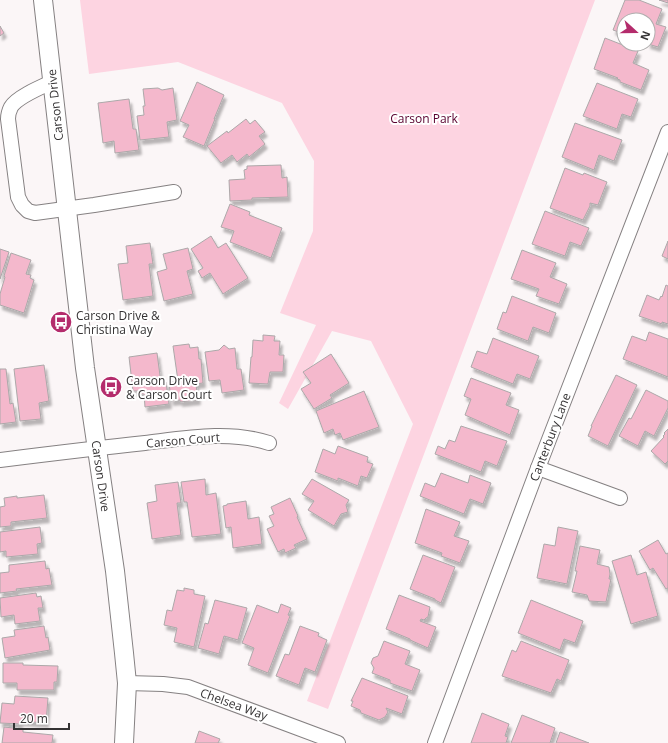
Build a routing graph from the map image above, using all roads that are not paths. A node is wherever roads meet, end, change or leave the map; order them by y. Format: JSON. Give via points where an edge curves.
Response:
{"nodes":[{"id":1,"x":43,"y":0,"type":"edge"},
{"id":2,"x":52,"y":82,"type":"junction"},
{"id":3,"x":668,"y":132,"type":"edge"},
{"id":4,"x":174,"y":192,"type":"dead end"},
{"id":5,"x":67,"y":209,"type":"junction"},
{"id":6,"x":270,"y":443,"type":"dead end"},
{"id":7,"x":97,"y":448,"type":"junction"},
{"id":8,"x":0,"y":460,"type":"edge"},
{"id":9,"x":538,"y":468,"type":"junction"},
{"id":10,"x":620,"y":498,"type":"dead end"},
{"id":11,"x":127,"y":683,"type":"junction"},
{"id":12,"x":124,"y":743,"type":"edge"},
{"id":13,"x":338,"y":743,"type":"edge"},
{"id":14,"x":435,"y":743,"type":"edge"}],
"edges":[{"from":1,"to":2,"type":"street","name":"Carson Drive"},
{"from":2,"to":5,"type":"street","name":"Carson Drive"},
{"from":2,"to":5,"type":"street","via":[[20,99],[12,106],[8,119],[18,197],[22,205],[35,213]]},
{"from":3,"to":9,"type":"street","name":"Canterbury Lane"},
{"from":4,"to":5,"type":"street"},
{"from":5,"to":7,"type":"street","name":"Carson Drive"},
{"from":6,"to":7,"type":"street","name":"Carson Court","via":[[234,436],[211,436]]},
{"from":7,"to":8,"type":"street","name":"Carson Court"},
{"from":7,"to":11,"type":"street","name":"Carson Drive","via":[[115,571]]},
{"from":9,"to":10,"type":"street"},
{"from":9,"to":14,"type":"street","name":"Canterbury Lane"},
{"from":11,"to":12,"type":"street","name":"Carson Drive"},
{"from":11,"to":13,"type":"street","name":"Chelsea Way","via":[[188,687]]}]}
